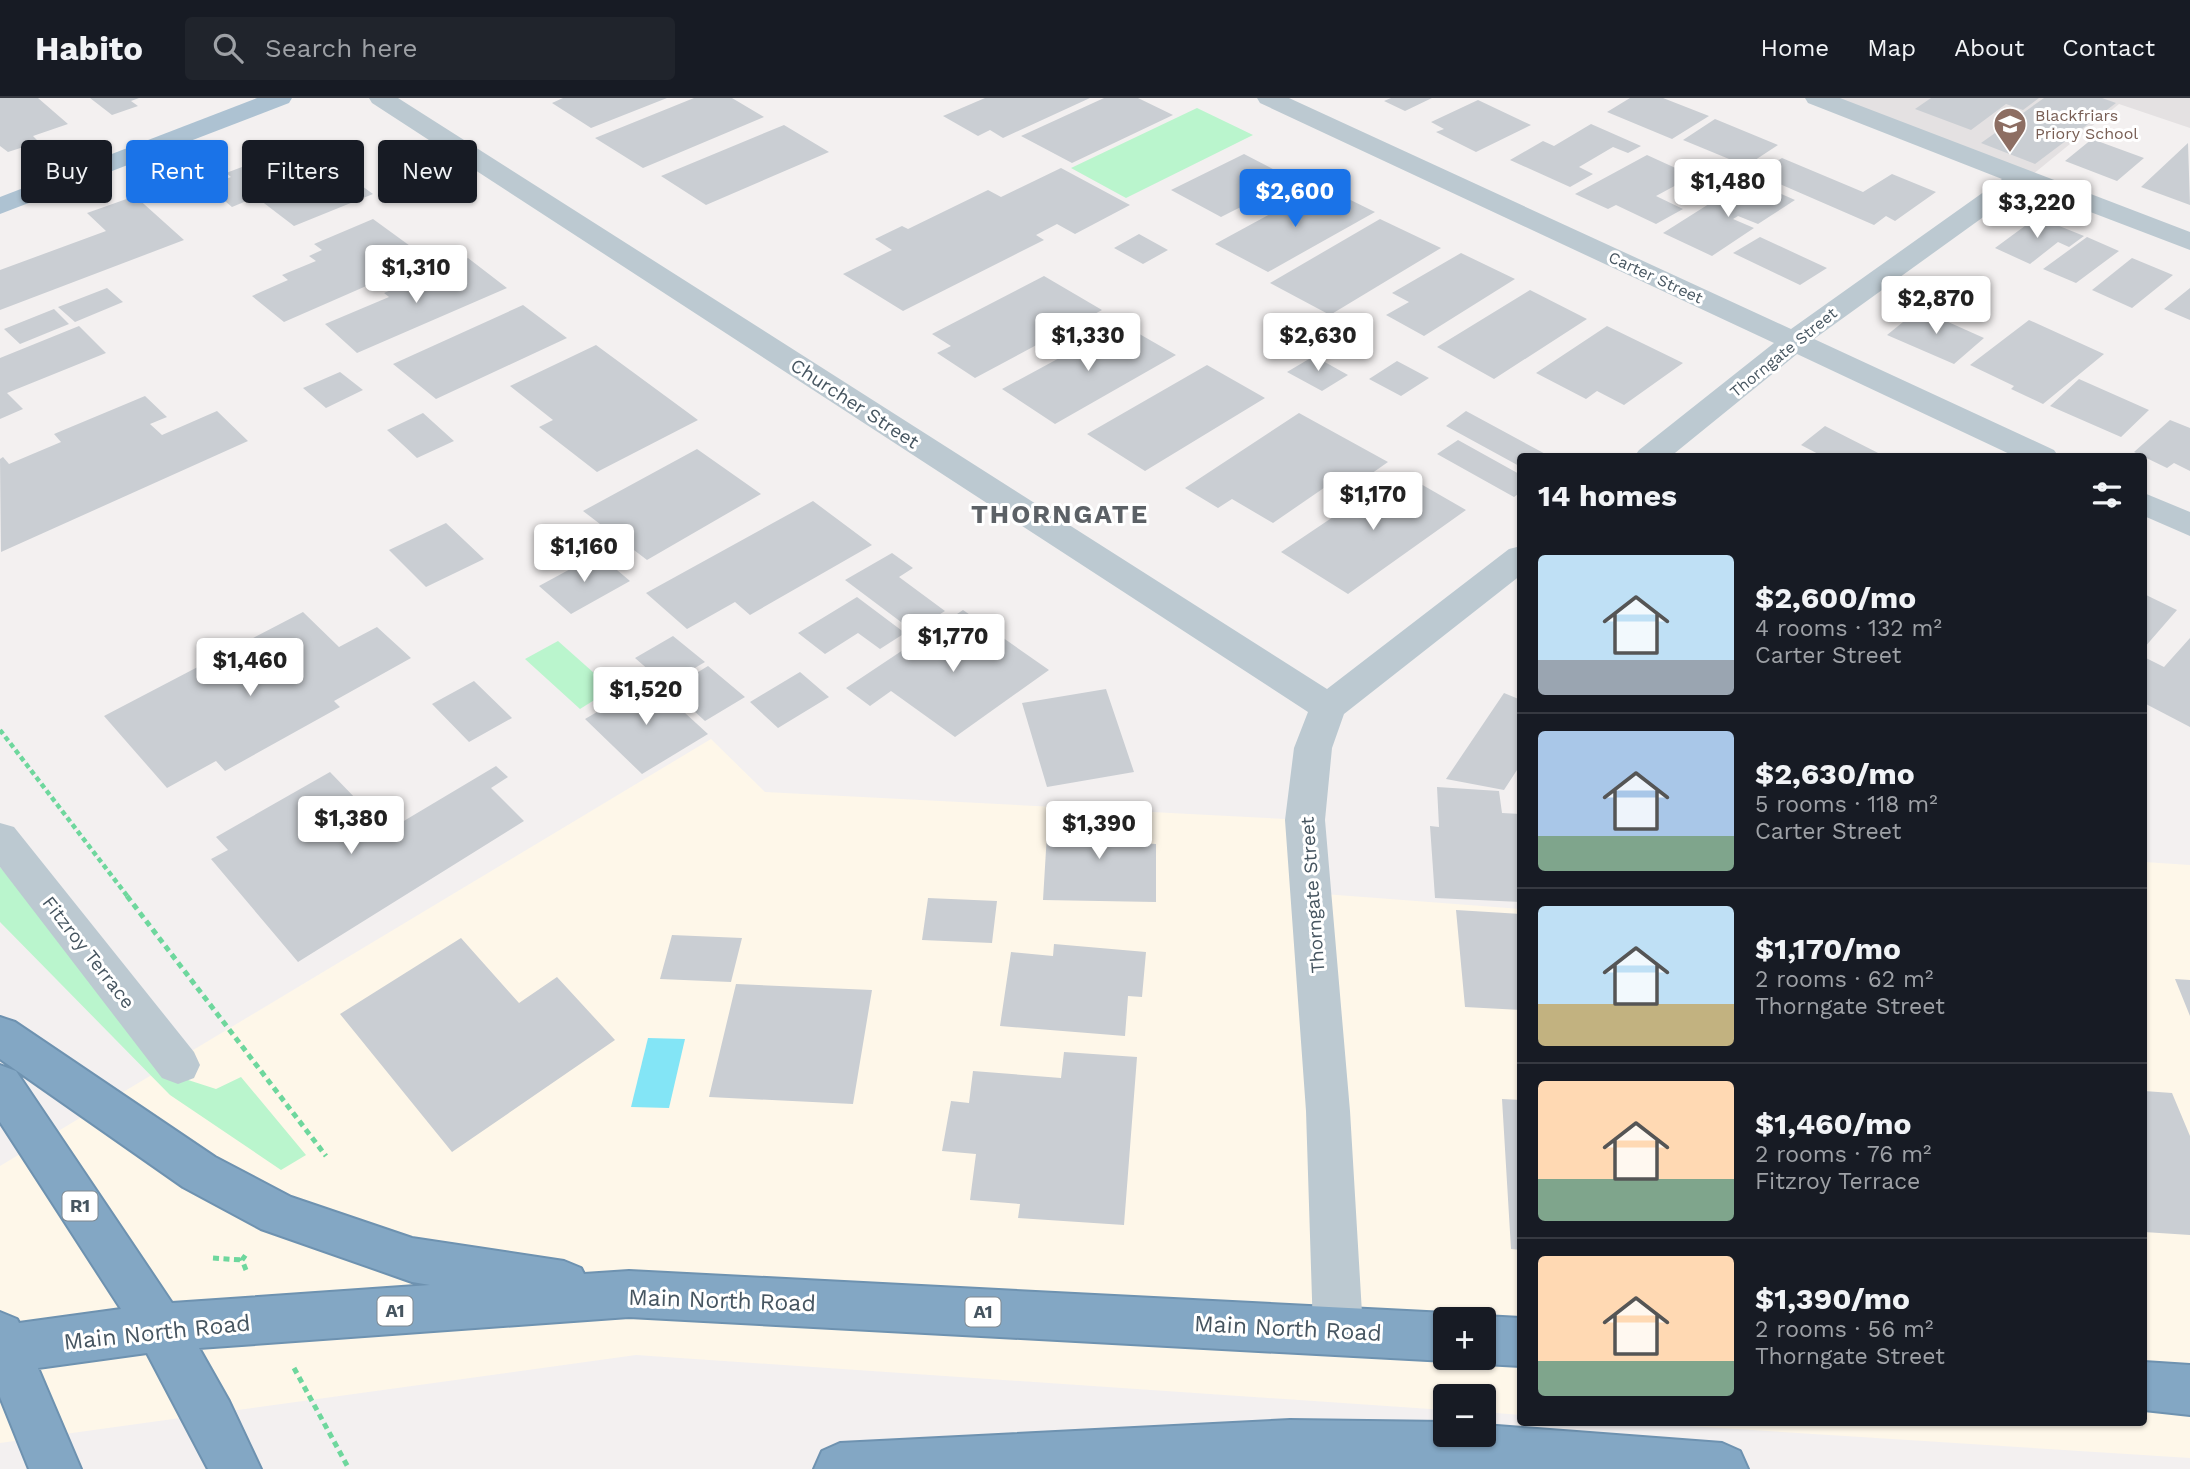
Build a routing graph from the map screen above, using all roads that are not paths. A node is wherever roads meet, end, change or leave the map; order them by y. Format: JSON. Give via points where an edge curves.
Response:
{"nodes":[{"id":1,"x":280,"y":98,"type":"edge"},
{"id":2,"x":381,"y":98,"type":"edge"},
{"id":3,"x":1269,"y":98,"type":"edge"},
{"id":4,"x":1816,"y":98,"type":"edge"},
{"id":5,"x":1873,"y":109,"type":"edge"},
{"id":6,"x":2022,"y":177,"type":"junction"},
{"id":7,"x":0,"y":180,"type":"edge"},
{"id":8,"x":0,"y":206,"type":"edge"},
{"id":9,"x":2190,"y":242,"type":"edge"},
{"id":10,"x":1792,"y":340,"type":"junction"},
{"id":11,"x":1655,"y":453,"type":"edge"},
{"id":12,"x":2034,"y":453,"type":"edge"},
{"id":13,"x":2147,"y":504,"type":"edge"},
{"id":14,"x":2190,"y":525,"type":"edge"},
{"id":15,"x":1517,"y":560,"type":"edge"},
{"id":16,"x":1328,"y":707,"type":"junction"},
{"id":17,"x":0,"y":838,"type":"edge"},
{"id":18,"x":0,"y":1035,"type":"edge"},
{"id":19,"x":178,"y":1065,"type":"dead end"},
{"id":20,"x":0,"y":1084,"type":"edge"},
{"id":21,"x":629,"y":1294,"type":"junction"},
{"id":22,"x":162,"y":1327,"type":"junction"},
{"id":23,"x":1338,"y":1330,"type":"junction"},
{"id":24,"x":1433,"y":1336,"type":"edge"},
{"id":25,"x":1496,"y":1341,"type":"edge"},
{"id":26,"x":1517,"y":1342,"type":"edge"},
{"id":27,"x":2,"y":1345,"type":"edge"},
{"id":28,"x":2147,"y":1386,"type":"edge"},
{"id":29,"x":2190,"y":1390,"type":"edge"},
{"id":30,"x":1290,"y":1446,"type":"junction"},
{"id":31,"x":1420,"y":1457,"type":"edge"},
{"id":32,"x":55,"y":1469,"type":"edge"},
{"id":33,"x":235,"y":1469,"type":"edge"},
{"id":34,"x":840,"y":1469,"type":"edge"},
{"id":35,"x":1193,"y":1469,"type":"edge"},
{"id":36,"x":1722,"y":1469,"type":"edge"}],
"edges":[{"from":1,"to":7,"type":"main road"},
{"from":1,"to":8,"type":"main road"},
{"from":2,"to":16,"type":"street","name":"Churcher Street"},
{"from":3,"to":10,"type":"street","name":"Carter Street"},
{"from":4,"to":5,"type":"street"},
{"from":5,"to":6,"type":"street"},
{"from":6,"to":9,"type":"street"},
{"from":6,"to":10,"type":"street","name":"Thorngate Street"},
{"from":10,"to":11,"type":"street","name":"Thorngate Street"},
{"from":10,"to":12,"type":"street","name":"Carter Street"},
{"from":13,"to":14,"type":"street"},
{"from":15,"to":16,"type":"street"},
{"from":16,"to":23,"type":"street","name":"Thorngate Street","via":[[1312,748],[1305,820],[1328,1111]]},
{"from":17,"to":19,"type":"street","name":"Fitzroy Terrace"},
{"from":18,"to":21,"type":"highway","via":[[199,1172],[278,1214],[412,1260]]},
{"from":20,"to":22,"type":"highway","number":"R1"},
{"from":21,"to":22,"type":"highway","name":"Main North Road","number":"A1"},
{"from":21,"to":23,"type":"highway","name":"Main North Road","number":"A1"},
{"from":22,"to":27,"type":"highway","name":"Main North Road"},
{"from":22,"to":33,"type":"highway","number":"R1"},
{"from":23,"to":24,"type":"highway","name":"Main North Road","number":"A1"},
{"from":25,"to":26,"type":"highway"},
{"from":27,"to":32,"type":"highway"},
{"from":28,"to":29,"type":"highway"},
{"from":30,"to":31,"type":"highway"},
{"from":30,"to":34,"type":"highway"},
{"from":30,"to":35,"type":"highway"},
{"from":31,"to":36,"type":"highway"}]}
